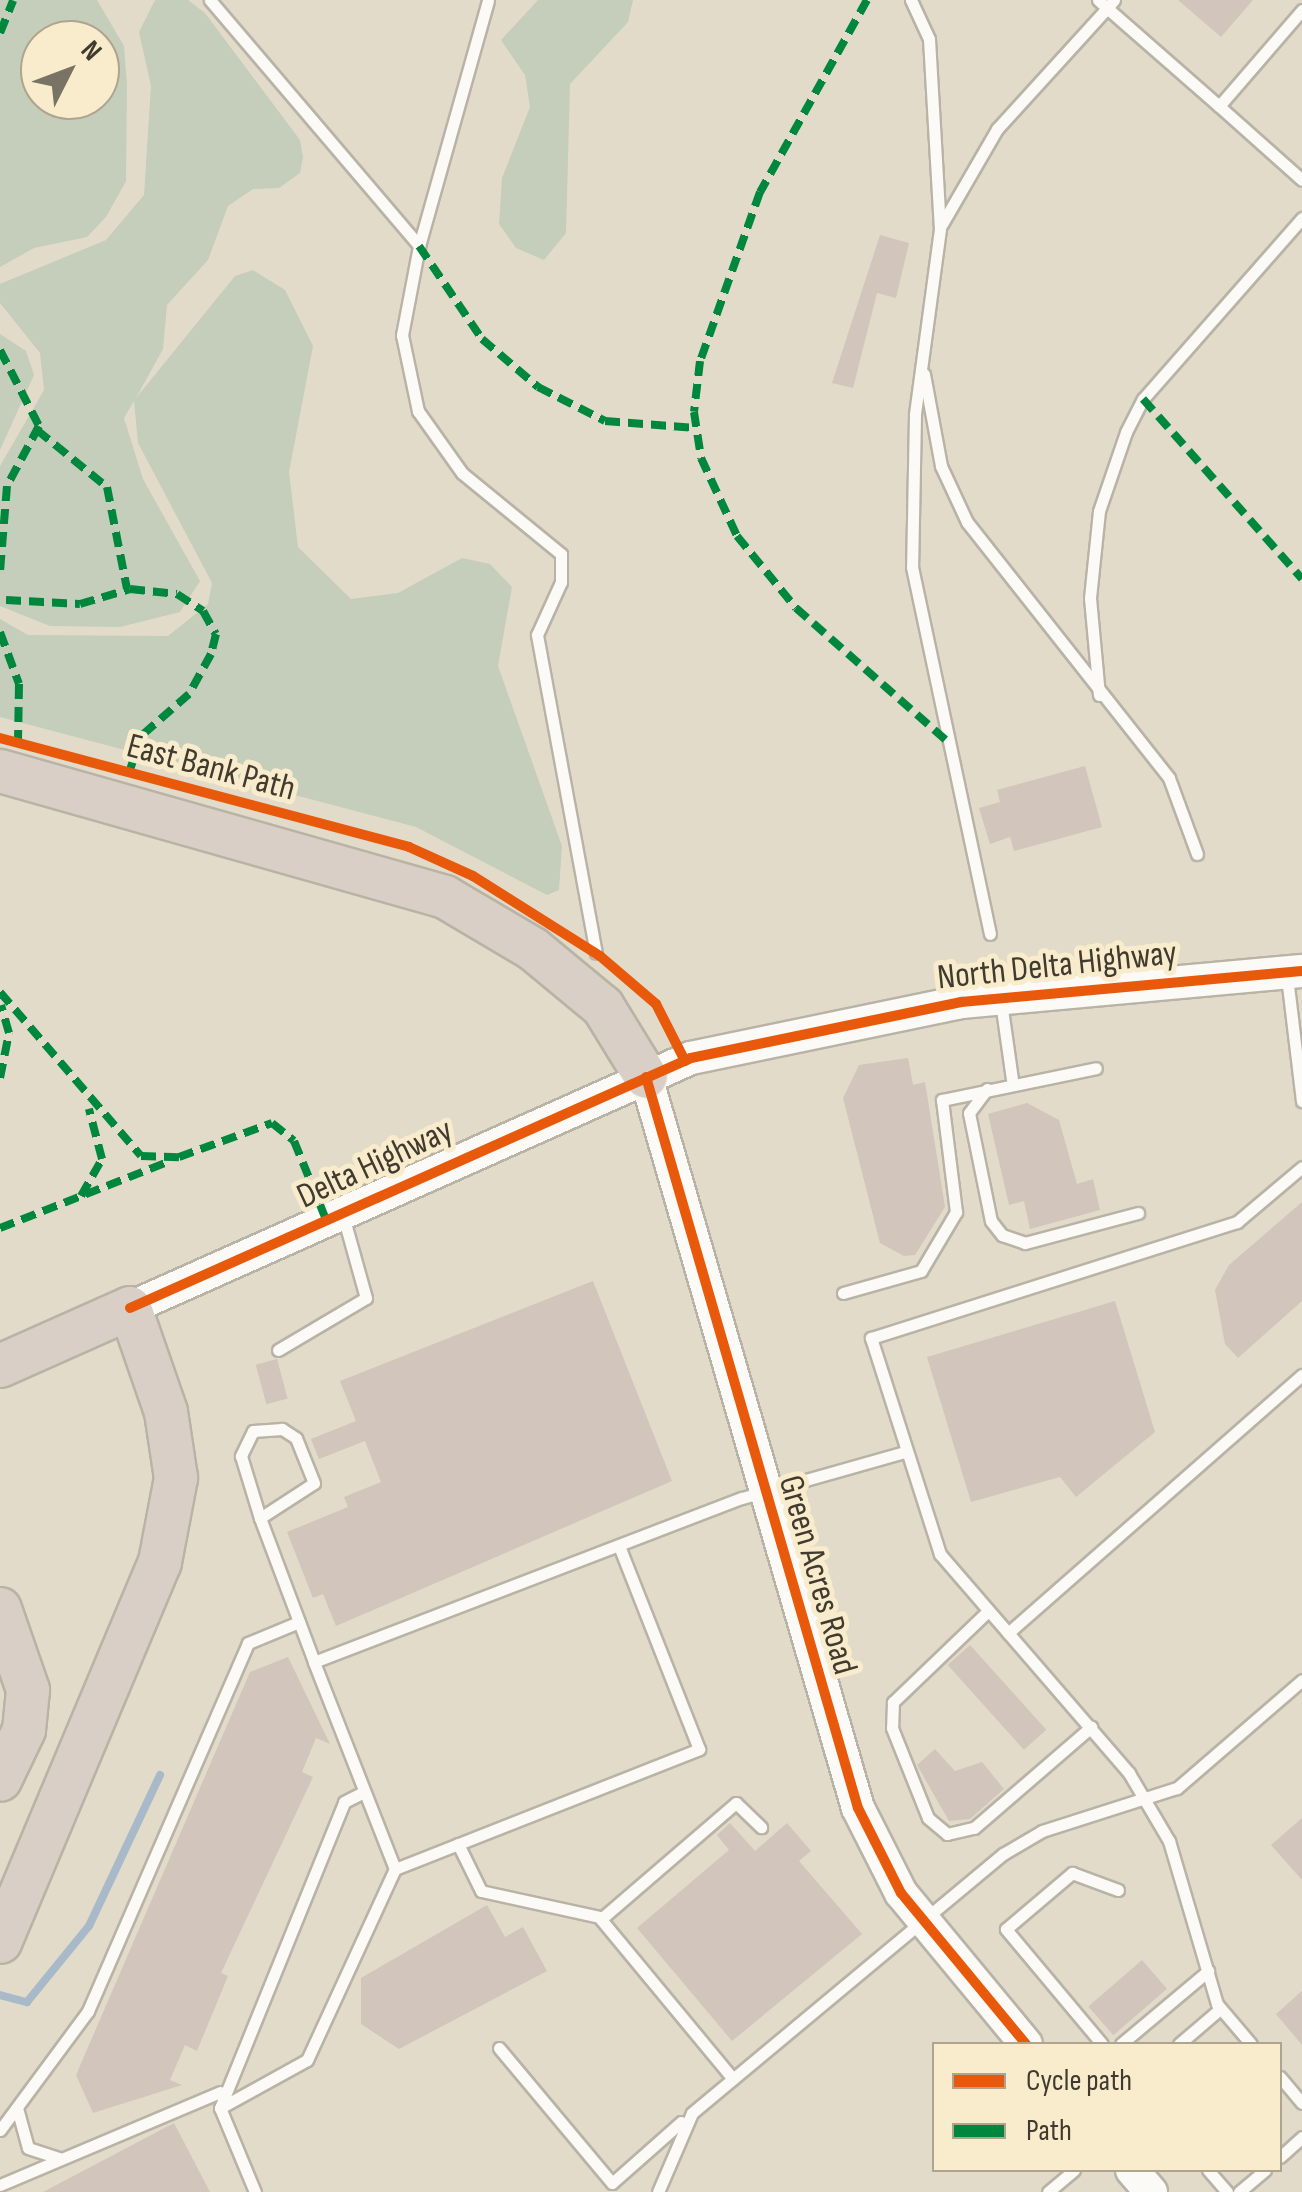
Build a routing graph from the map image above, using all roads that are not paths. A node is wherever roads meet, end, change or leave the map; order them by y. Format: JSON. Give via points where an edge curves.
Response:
{"nodes":[{"id":1,"x":210,"y":0,"type":"edge"},
{"id":2,"x":488,"y":0,"type":"edge"},
{"id":3,"x":913,"y":1,"type":"edge"},
{"id":4,"x":1106,"y":3,"type":"edge"},
{"id":5,"x":1302,"y":10,"type":"edge"},
{"id":6,"x":1218,"y":106,"type":"junction"},
{"id":7,"x":1302,"y":180,"type":"edge"},
{"id":8,"x":1302,"y":218,"type":"edge"},
{"id":9,"x":940,"y":229,"type":"junction"},
{"id":10,"x":419,"y":246,"type":"junction"},
{"id":11,"x":922,"y":366,"type":"junction"},
{"id":12,"x":1099,"y":698,"type":"junction"},
{"id":13,"x":0,"y":771,"type":"edge"},
{"id":14,"x":1198,"y":854,"type":"dead end"},
{"id":15,"x":990,"y":934,"type":"dead end"},
{"id":16,"x":596,"y":953,"type":"dead end"},
{"id":17,"x":1294,"y":972,"type":"edge"},
{"id":18,"x":1000,"y":998,"type":"junction"},
{"id":19,"x":1096,"y":1068,"type":"dead end"},
{"id":20,"x":646,"y":1076,"type":"junction"},
{"id":21,"x":1012,"y":1080,"type":"junction"},
{"id":22,"x":987,"y":1090,"type":"junction"},
{"id":23,"x":1302,"y":1100,"type":"edge"},
{"id":24,"x":1302,"y":1166,"type":"edge"},
{"id":25,"x":340,"y":1210,"type":"junction"},
{"id":26,"x":1138,"y":1212,"type":"dead end"},
{"id":27,"x":843,"y":1293,"type":"dead end"},
{"id":28,"x":130,"y":1308,"type":"junction"},
{"id":29,"x":278,"y":1350,"type":"dead end"},
{"id":30,"x":0,"y":1366,"type":"edge"},
{"id":31,"x":1302,"y":1376,"type":"edge"},
{"id":32,"x":904,"y":1452,"type":"junction"},
{"id":33,"x":764,"y":1490,"type":"junction"},
{"id":34,"x":260,"y":1518,"type":"junction"},
{"id":35,"x":619,"y":1546,"type":"junction"},
{"id":36,"x":0,"y":1610,"type":"edge"},
{"id":37,"x":988,"y":1611,"type":"junction"},
{"id":38,"x":300,"y":1622,"type":"junction"},
{"id":39,"x":1008,"y":1633,"type":"junction"},
{"id":40,"x":314,"y":1662,"type":"junction"},
{"id":41,"x":1302,"y":1680,"type":"edge"},
{"id":42,"x":1091,"y":1727,"type":"junction"},
{"id":43,"x":0,"y":1780,"type":"edge"},
{"id":44,"x":364,"y":1792,"type":"junction"},
{"id":45,"x":1144,"y":1798,"type":"junction"},
{"id":46,"x":761,"y":1827,"type":"dead end"},
{"id":47,"x":458,"y":1844,"type":"junction"},
{"id":48,"x":395,"y":1868,"type":"junction"},
{"id":49,"x":1118,"y":1890,"type":"dead end"},
{"id":50,"x":601,"y":1919,"type":"junction"},
{"id":51,"x":922,"y":1920,"type":"junction"},
{"id":52,"x":1,"y":1940,"type":"edge"},
{"id":53,"x":1208,"y":1971,"type":"junction"},
{"id":54,"x":1220,"y":2009,"type":"junction"},
{"id":55,"x":1024,"y":2042,"type":"edge"},
{"id":56,"x":1100,"y":2042,"type":"edge"},
{"id":57,"x":1124,"y":2042,"type":"edge"},
{"id":58,"x":1180,"y":2042,"type":"edge"},
{"id":59,"x":1249,"y":2042,"type":"edge"},
{"id":60,"x":499,"y":2048,"type":"dead end"},
{"id":61,"x":733,"y":2078,"type":"junction"},
{"id":62,"x":1282,"y":2079,"type":"edge"},
{"id":63,"x":220,"y":2092,"type":"junction"},
{"id":64,"x":1302,"y":2103,"type":"edge"},
{"id":65,"x":18,"y":2104,"type":"junction"},
{"id":66,"x":220,"y":2108,"type":"junction"},
{"id":67,"x":692,"y":2113,"type":"junction"},
{"id":68,"x":0,"y":2130,"type":"edge"},
{"id":69,"x":1302,"y":2137,"type":"edge"},
{"id":70,"x":1282,"y":2155,"type":"edge"},
{"id":71,"x":60,"y":2158,"type":"junction"},
{"id":72,"x":1072,"y":2172,"type":"edge"},
{"id":73,"x":1134,"y":2172,"type":"edge"},
{"id":74,"x":1210,"y":2172,"type":"edge"},
{"id":75,"x":1263,"y":2172,"type":"edge"},
{"id":76,"x":0,"y":2186,"type":"edge"},
{"id":77,"x":616,"y":2188,"type":"edge"},
{"id":78,"x":255,"y":2192,"type":"edge"},
{"id":79,"x":658,"y":2192,"type":"edge"},
{"id":80,"x":1048,"y":2192,"type":"edge"},
{"id":81,"x":1151,"y":2192,"type":"edge"},
{"id":82,"x":1227,"y":2192,"type":"edge"},
{"id":83,"x":1239,"y":2192,"type":"edge"}],
"edges":[{"from":1,"to":10,"type":"lane"},
{"from":2,"to":10,"type":"lane"},
{"from":3,"to":9,"type":"lane","via":[[929,39]]},
{"from":4,"to":6,"type":"lane"},
{"from":4,"to":9,"type":"lane","via":[[998,129]]},
{"from":5,"to":6,"type":"lane"},
{"from":6,"to":7,"type":"lane"},
{"from":8,"to":12,"type":"lane","via":[[1143,399],[1126,432],[1096,546]]},
{"from":9,"to":11,"type":"lane"},
{"from":10,"to":16,"type":"lane","via":[[402,335],[418,410],[462,472],[561,554],[561,582],[537,635]]},
{"from":11,"to":12,"type":"lane","via":[[948,489]]},
{"from":11,"to":15,"type":"lane","via":[[912,567]]},
{"from":12,"to":14,"type":"lane","via":[[1169,778]]},
{"from":13,"to":20,"type":"highway","via":[[445,897],[590,995]]},
{"from":17,"to":18,"type":"street","name":"North Delta Highway"},
{"from":17,"to":23,"type":"lane"},
{"from":18,"to":20,"type":"street","name":"North Delta Highway","via":[[774,1037]]},
{"from":18,"to":21,"type":"lane"},
{"from":19,"to":21,"type":"lane"},
{"from":20,"to":25,"type":"street","name":"Delta Highway"},
{"from":20,"to":33,"type":"street","name":"Green Acres Road"},
{"from":21,"to":22,"type":"lane"},
{"from":22,"to":26,"type":"lane","via":[[970,1113],[991,1221],[1002,1235],[1025,1243]]},
{"from":22,"to":27,"type":"lane","via":[[942,1100],[956,1212],[920,1271]]},
{"from":24,"to":32,"type":"lane","via":[[1237,1222],[871,1338]]},
{"from":25,"to":28,"type":"street","name":"Delta Highway"},
{"from":25,"to":29,"type":"lane","via":[[366,1298]]},
{"from":28,"to":30,"type":"highway","name":"Delta Highway"},
{"from":28,"to":52,"type":"highway","via":[[172,1437],[170,1527]]},
{"from":31,"to":39,"type":"lane"},
{"from":32,"to":33,"type":"lane"},
{"from":32,"to":37,"type":"lane","via":[[940,1554]]},
{"from":33,"to":35,"type":"lane"},
{"from":33,"to":51,"type":"street","name":"Green Acres Road","via":[[858,1808]]},
{"from":34,"to":34,"type":"lane","via":[[314,1483],[296,1438],[282,1429],[257,1429],[242,1445]]},
{"from":34,"to":38,"type":"lane"},
{"from":35,"to":40,"type":"lane"},
{"from":35,"to":47,"type":"lane","via":[[699,1749]]},
{"from":36,"to":43,"type":"highway","via":[[28,1690],[24,1730]]},
{"from":37,"to":39,"type":"lane"},
{"from":37,"to":42,"type":"lane","via":[[894,1702],[892,1728],[928,1818],[947,1834],[968,1832]]},
{"from":38,"to":40,"type":"lane"},
{"from":38,"to":65,"type":"lane","via":[[248,1643],[88,2011]]},
{"from":39,"to":42,"type":"lane"},
{"from":40,"to":44,"type":"lane"},
{"from":41,"to":45,"type":"lane","via":[[1180,1786]]},
{"from":42,"to":45,"type":"lane"},
{"from":44,"to":48,"type":"lane"},
{"from":44,"to":63,"type":"lane","via":[[344,1802]]},
{"from":45,"to":51,"type":"lane","via":[[1028,1838]]},
{"from":45,"to":53,"type":"lane","via":[[1169,1840]]},
{"from":46,"to":50,"type":"lane","via":[[736,1803]]},
{"from":47,"to":48,"type":"lane"},
{"from":47,"to":50,"type":"lane","via":[[481,1891]]},
{"from":48,"to":66,"type":"lane","via":[[303,2066]]},
{"from":49,"to":56,"type":"lane","via":[[1072,1872],[1006,1929]]},
{"from":50,"to":61,"type":"lane"},
{"from":51,"to":55,"type":"street","name":"Green Acres Road"},
{"from":51,"to":61,"type":"lane"},
{"from":53,"to":54,"type":"lane"},
{"from":53,"to":57,"type":"lane"},
{"from":54,"to":58,"type":"lane"},
{"from":54,"to":59,"type":"lane"},
{"from":60,"to":77,"type":"lane"},
{"from":61,"to":67,"type":"lane"},
{"from":62,"to":64,"type":"lane"},
{"from":63,"to":66,"type":"lane"},
{"from":63,"to":71,"type":"lane"},
{"from":65,"to":68,"type":"lane"},
{"from":65,"to":71,"type":"lane","via":[[21,2140]]},
{"from":66,"to":78,"type":"lane"},
{"from":67,"to":77,"type":"lane"},
{"from":67,"to":79,"type":"lane"},
{"from":69,"to":70,"type":"lane"},
{"from":71,"to":76,"type":"lane"},
{"from":72,"to":80,"type":"lane"},
{"from":73,"to":81,"type":"street"},
{"from":74,"to":82,"type":"lane"},
{"from":75,"to":83,"type":"lane"}]}
